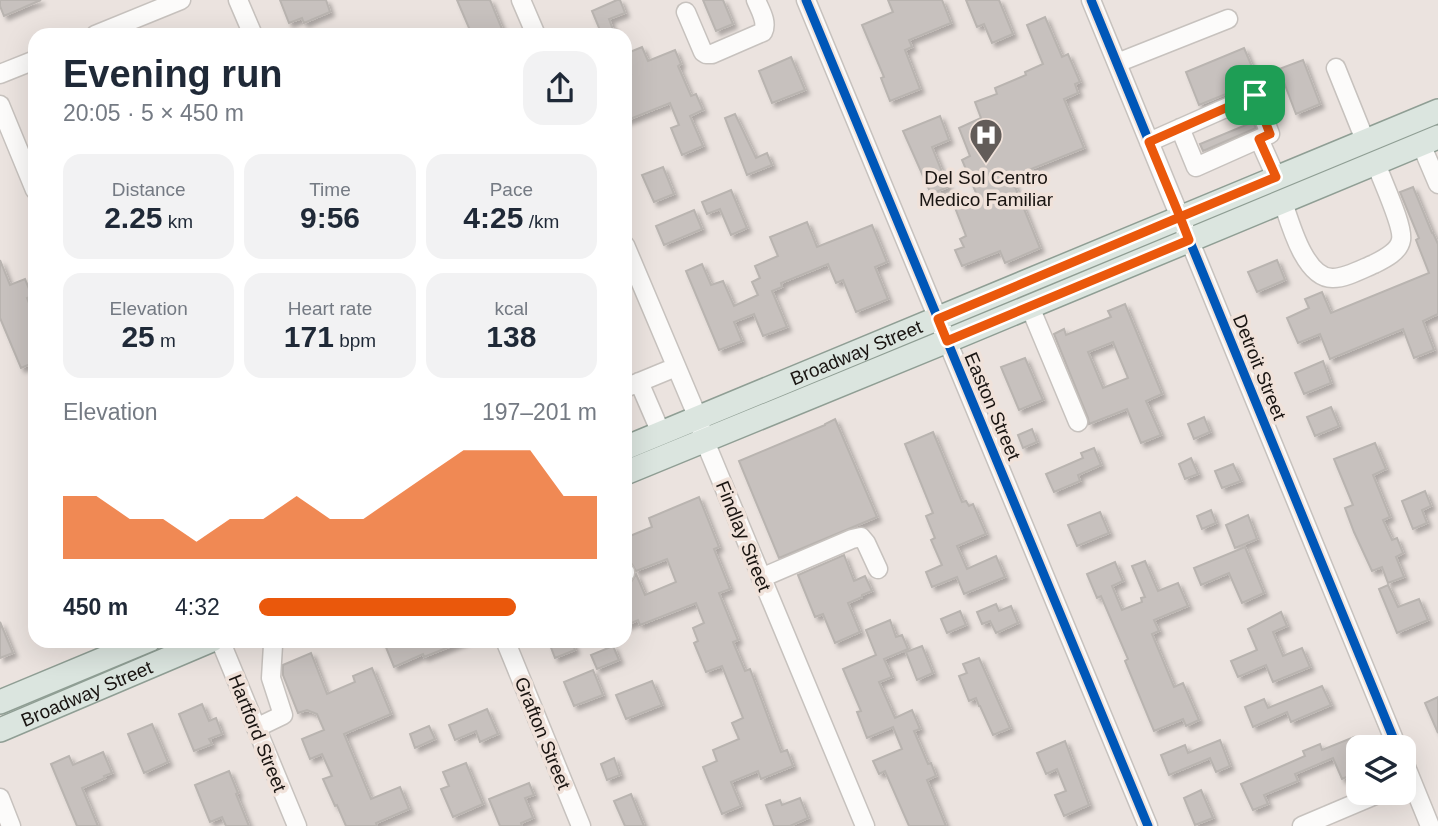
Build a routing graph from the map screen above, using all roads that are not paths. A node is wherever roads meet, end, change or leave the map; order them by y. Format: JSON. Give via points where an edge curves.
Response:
{"nodes":[{"id":1,"x":181,"y":0,"type":"edge"},
{"id":2,"x":238,"y":0,"type":"edge"},
{"id":3,"x":521,"y":0,"type":"edge"},
{"id":4,"x":756,"y":0,"type":"edge"},
{"id":5,"x":806,"y":0,"type":"edge"},
{"id":6,"x":1091,"y":0,"type":"edge"},
{"id":7,"x":686,"y":12,"type":"dead end"},
{"id":8,"x":1228,"y":19,"type":"dead end"},
{"id":9,"x":112,"y":28,"type":"edge"},
{"id":10,"x":250,"y":28,"type":"edge"},
{"id":11,"x":533,"y":28,"type":"edge"},
{"id":12,"x":28,"y":63,"type":"edge"},
{"id":13,"x":1117,"y":63,"type":"junction"},
{"id":14,"x":1336,"y":68,"type":"dead end"},
{"id":15,"x":0,"y":74,"type":"edge"},
{"id":16,"x":0,"y":105,"type":"edge"},
{"id":17,"x":1438,"y":111,"type":"edge"},
{"id":18,"x":1180,"y":128,"type":"junction"},
{"id":19,"x":1259,"y":139,"type":"junction"},
{"id":20,"x":1365,"y":141,"type":"junction"},
{"id":21,"x":1429,"y":141,"type":"edge"},
{"id":22,"x":1149,"y":142,"type":"junction"},
{"id":23,"x":1375,"y":164,"type":"junction"},
{"id":24,"x":28,"y":173,"type":"edge"},
{"id":25,"x":1276,"y":177,"type":"junction"},
{"id":26,"x":1438,"y":184,"type":"edge"},
{"id":27,"x":1283,"y":202,"type":"junction"},
{"id":28,"x":1180,"y":217,"type":"junction"},
{"id":29,"x":1189,"y":240,"type":"junction"},
{"id":30,"x":632,"y":262,"type":"edge"},
{"id":31,"x":1030,"y":307,"type":"junction"},
{"id":32,"x":938,"y":319,"type":"junction"},
{"id":33,"x":947,"y":341,"type":"junction"},
{"id":34,"x":676,"y":367,"type":"junction"},
{"id":35,"x":632,"y":385,"type":"edge"},
{"id":36,"x":1079,"y":422,"type":"dead end"},
{"id":37,"x":701,"y":429,"type":"junction"},
{"id":38,"x":661,"y":433,"type":"junction"},
{"id":39,"x":632,"y":441,"type":"edge"},
{"id":40,"x":632,"y":468,"type":"edge"},
{"id":41,"x":878,"y":569,"type":"dead end"},
{"id":42,"x":761,"y":578,"type":"junction"},
{"id":43,"x":130,"y":648,"type":"edge"},
{"id":44,"x":193,"y":648,"type":"edge"},
{"id":45,"x":223,"y":648,"type":"edge"},
{"id":46,"x":273,"y":648,"type":"edge"},
{"id":47,"x":508,"y":648,"type":"edge"},
{"id":48,"x":0,"y":702,"type":"edge"},
{"id":49,"x":256,"y":728,"type":"junction"},
{"id":50,"x":0,"y":730,"type":"edge"},
{"id":51,"x":1392,"y":735,"type":"edge"},
{"id":52,"x":0,"y":798,"type":"edge"},
{"id":53,"x":1416,"y":799,"type":"edge"},
{"id":54,"x":1352,"y":805,"type":"edge"},
{"id":55,"x":12,"y":826,"type":"edge"},
{"id":56,"x":297,"y":826,"type":"edge"},
{"id":57,"x":581,"y":826,"type":"edge"},
{"id":58,"x":865,"y":826,"type":"edge"},
{"id":59,"x":1148,"y":826,"type":"edge"},
{"id":60,"x":1302,"y":826,"type":"edge"},
{"id":61,"x":1430,"y":826,"type":"edge"}],
"edges":[{"from":1,"to":9,"type":"street"},
{"from":2,"to":10,"type":"street"},
{"from":3,"to":11,"type":"street"},
{"from":4,"to":7,"type":"street","via":[[765,21],[763,32],[712,54],[703,52]]},
{"from":5,"to":32,"type":"street","name":"Easton Street"},
{"from":6,"to":13,"type":"street","name":"Detroit Street"},
{"from":8,"to":13,"type":"street"},
{"from":12,"to":15,"type":"street"},
{"from":13,"to":22,"type":"street","name":"Detroit Street"},
{"from":14,"to":20,"type":"street"},
{"from":16,"to":24,"type":"street"},
{"from":17,"to":20,"type":"main road","name":"Broadway Street"},
{"from":18,"to":19,"type":"street","via":[[1196,167]]},
{"from":18,"to":19,"type":"street","via":[[1255,95],[1270,134]]},
{"from":18,"to":22,"type":"street"},
{"from":19,"to":25,"type":"street"},
{"from":20,"to":23,"type":"main road"},
{"from":20,"to":25,"type":"main road","name":"Broadway Street"},
{"from":21,"to":23,"type":"main road","name":"Broadway Street"},
{"from":21,"to":26,"type":"street"},
{"from":22,"to":28,"type":"street","name":"Detroit Street"},
{"from":23,"to":27,"type":"main road","name":"Broadway Street"},
{"from":23,"to":27,"type":"street","via":[[1400,227],[1401,241],[1381,261],[1341,277],[1323,277],[1302,253]]},
{"from":25,"to":28,"type":"main road","name":"Broadway Street"},
{"from":27,"to":29,"type":"main road","name":"Broadway Street"},
{"from":28,"to":29,"type":"street","name":"Detroit Street"},
{"from":28,"to":32,"type":"main road","name":"Broadway Street"},
{"from":29,"to":31,"type":"main road","name":"Broadway Street"},
{"from":29,"to":51,"type":"street","name":"Detroit Street"},
{"from":30,"to":34,"type":"street","name":"Findlay Street"},
{"from":31,"to":33,"type":"main road","name":"Broadway Street"},
{"from":31,"to":36,"type":"street"},
{"from":32,"to":33,"type":"street","name":"Easton Street"},
{"from":32,"to":37,"type":"main road","name":"Broadway Street"},
{"from":33,"to":37,"type":"main road","name":"Broadway Street"},
{"from":33,"to":59,"type":"street","name":"Easton Street"},
{"from":34,"to":35,"type":"street"},
{"from":34,"to":37,"type":"street","name":"Findlay Street"},
{"from":35,"to":38,"type":"street"},
{"from":37,"to":38,"type":"main road","name":"Broadway Street"},
{"from":37,"to":40,"type":"main road","name":"Broadway Street"},
{"from":37,"to":42,"type":"street","name":"Findlay Street"},
{"from":38,"to":39,"type":"main road","name":"Broadway Street"},
{"from":41,"to":42,"type":"street","via":[[860,537]]},
{"from":42,"to":58,"type":"street","name":"Findlay Street"},
{"from":43,"to":48,"type":"main road","name":"Broadway Street"},
{"from":44,"to":50,"type":"main road","name":"Broadway Street"},
{"from":45,"to":49,"type":"street","name":"Hartford Street"},
{"from":46,"to":49,"type":"street","via":[[271,678],[283,715]]},
{"from":47,"to":57,"type":"street","name":"Grafton Street"},
{"from":49,"to":56,"type":"street","name":"Hartford Street"},
{"from":52,"to":55,"type":"street"},
{"from":53,"to":61,"type":"street"},
{"from":54,"to":60,"type":"street"}]}
